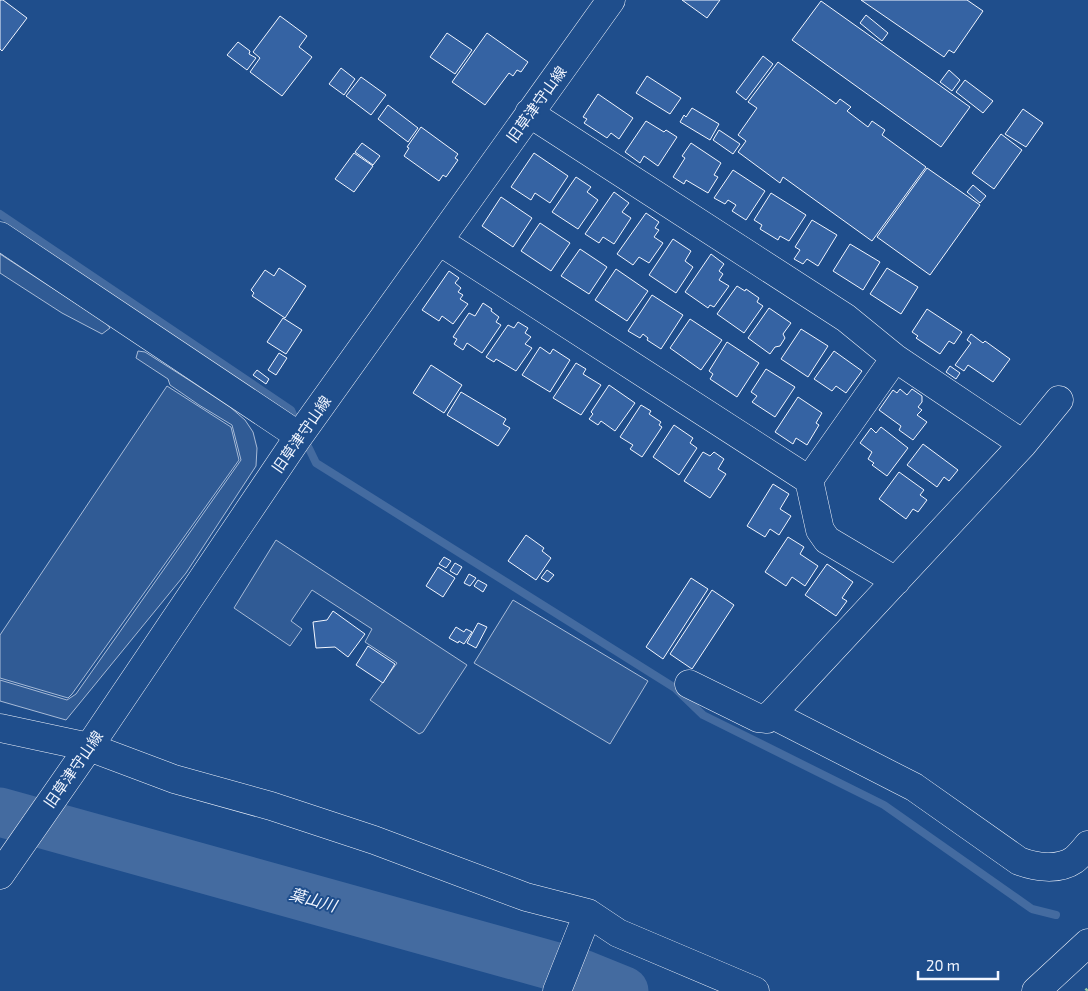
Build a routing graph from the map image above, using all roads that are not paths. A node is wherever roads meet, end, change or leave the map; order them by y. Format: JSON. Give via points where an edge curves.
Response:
{"nodes":[{"id":1,"x":611,"y":0,"type":"edge"},
{"id":2,"x":529,"y":113,"type":"junction"},
{"id":3,"x":0,"y":236,"type":"edge"},
{"id":4,"x":439,"y":240,"type":"junction"},
{"id":5,"x":895,"y":358,"type":"junction"},
{"id":6,"x":1059,"y":400,"type":"dead end"},
{"id":7,"x":299,"y":436,"type":"junction"},
{"id":8,"x":1023,"y":444,"type":"junction"},
{"id":9,"x":810,"y":480,"type":"junction"},
{"id":10,"x":896,"y":581,"type":"junction"},
{"id":11,"x":689,"y":684,"type":"dead end"},
{"id":12,"x":771,"y":714,"type":"junction"},
{"id":13,"x":0,"y":728,"type":"edge"},
{"id":14,"x":85,"y":751,"type":"junction"},
{"id":15,"x":1088,"y":845,"type":"edge"},
{"id":16,"x":3,"y":871,"type":"edge"},
{"id":17,"x":588,"y":913,"type":"junction"},
{"id":18,"x":1088,"y":943,"type":"edge"},
{"id":19,"x":557,"y":991,"type":"edge"},
{"id":20,"x":755,"y":991,"type":"edge"},
{"id":21,"x":1036,"y":991,"type":"edge"}],
"edges":[{"from":1,"to":2,"type":"street","name":"旧草津守山線"},
{"from":2,"to":4,"type":"street","name":"旧草津守山線"},
{"from":2,"to":5,"type":"street","via":[[846,318]]},
{"from":3,"to":7,"type":"street"},
{"from":4,"to":7,"type":"street","name":"旧草津守山線"},
{"from":4,"to":9,"type":"street"},
{"from":5,"to":8,"type":"street"},
{"from":5,"to":9,"type":"street"},
{"from":6,"to":8,"type":"street"},
{"from":7,"to":14,"type":"street","name":"旧草津守山線"},
{"from":8,"to":10,"type":"street"},
{"from":9,"to":10,"type":"street","via":[[820,530],[827,540]]},
{"from":10,"to":12,"type":"street"},
{"from":11,"to":12,"type":"street","via":[[758,718],[767,719]]},
{"from":12,"to":15,"type":"street","via":[[914,787],[1018,861],[1034,866],[1059,866],[1074,861]]},
{"from":13,"to":14,"type":"street"},
{"from":14,"to":16,"type":"street","name":"旧草津守山線"},
{"from":14,"to":17,"type":"street","via":[[271,806],[374,840],[526,897]]},
{"from":17,"to":19,"type":"street"},
{"from":17,"to":20,"type":"street","via":[[618,933]]},
{"from":18,"to":21,"type":"street"}]}
